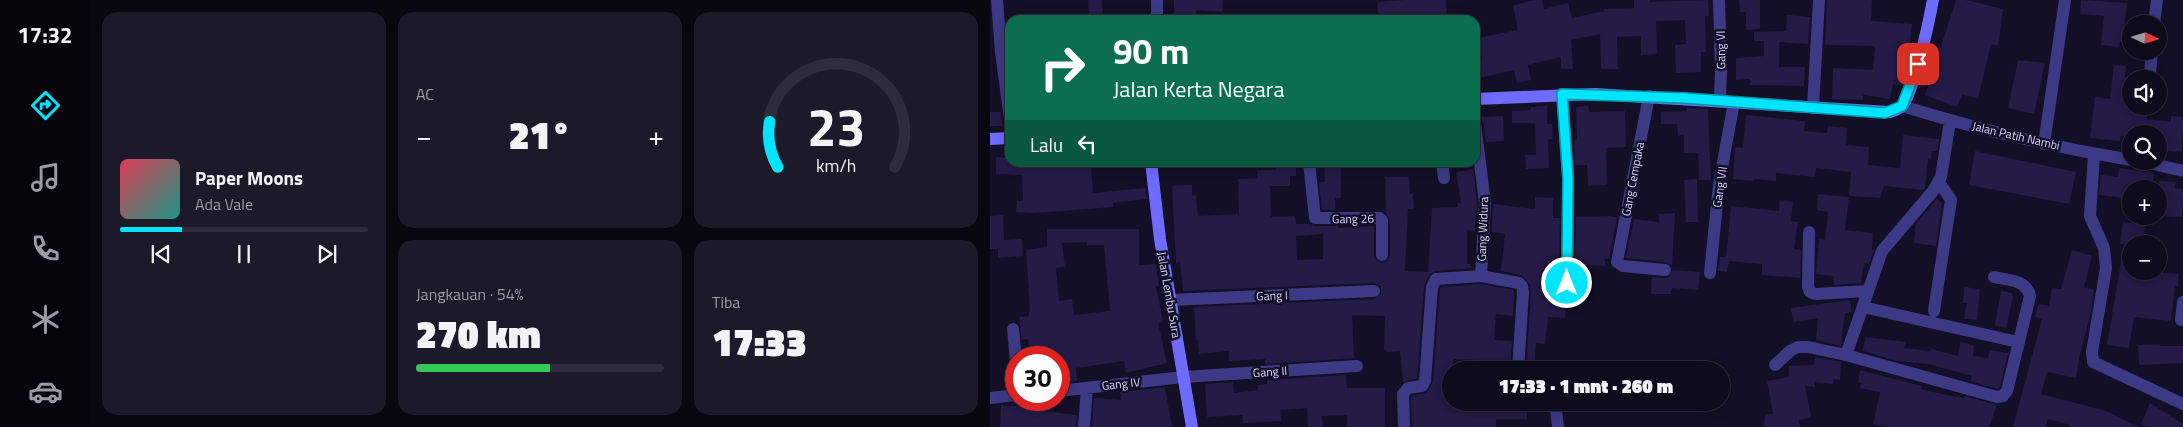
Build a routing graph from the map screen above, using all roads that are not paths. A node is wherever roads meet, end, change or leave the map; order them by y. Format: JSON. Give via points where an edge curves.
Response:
{"nodes":[{"id":1,"x":997,"y":0,"type":"edge"},
{"id":2,"x":1157,"y":0,"type":"edge"},
{"id":3,"x":1719,"y":0,"type":"edge"},
{"id":4,"x":1819,"y":0,"type":"edge"},
{"id":5,"x":1933,"y":0,"type":"edge"},
{"id":6,"x":2065,"y":0,"type":"edge"},
{"id":7,"x":2156,"y":0,"type":"edge"},
{"id":8,"x":1157,"y":15,"type":"edge"},
{"id":9,"x":2155,"y":15,"type":"edge"},
{"id":10,"x":1005,"y":73,"type":"edge"},
{"id":11,"x":1562,"y":94,"type":"junction"},
{"id":12,"x":1649,"y":96,"type":"junction"},
{"id":13,"x":1480,"y":99,"type":"edge"},
{"id":14,"x":1720,"y":100,"type":"junction"},
{"id":15,"x":1734,"y":102,"type":"junction"},
{"id":16,"x":1902,"y":106,"type":"junction"},
{"id":17,"x":1813,"y":108,"type":"junction"},
{"id":18,"x":1950,"y":121,"type":"junction"},
{"id":19,"x":1005,"y":138,"type":"edge"},
{"id":20,"x":990,"y":139,"type":"edge"},
{"id":21,"x":2044,"y":144,"type":"junction"},
{"id":22,"x":2094,"y":154,"type":"junction"},
{"id":23,"x":1480,"y":159,"type":"edge"},
{"id":24,"x":2122,"y":159,"type":"edge"},
{"id":25,"x":1152,"y":167,"type":"edge"},
{"id":26,"x":1310,"y":167,"type":"edge"},
{"id":27,"x":1443,"y":167,"type":"edge"},
{"id":28,"x":2167,"y":167,"type":"edge"},
{"id":29,"x":2183,"y":171,"type":"edge"},
{"id":30,"x":1444,"y":178,"type":"dead end"},
{"id":31,"x":1939,"y":182,"type":"junction"},
{"id":32,"x":1809,"y":232,"type":"dead end"},
{"id":33,"x":1382,"y":255,"type":"dead end"},
{"id":34,"x":1665,"y":270,"type":"dead end"},
{"id":35,"x":1710,"y":273,"type":"dead end"},
{"id":36,"x":1481,"y":276,"type":"junction"},
{"id":37,"x":1994,"y":277,"type":"dead end"},
{"id":38,"x":1567,"y":283,"type":"dead end"},
{"id":39,"x":1374,"y":291,"type":"dead end"},
{"id":40,"x":1868,"y":291,"type":"junction"},
{"id":41,"x":1170,"y":300,"type":"junction"},
{"id":42,"x":2183,"y":302,"type":"edge"},
{"id":43,"x":1863,"y":307,"type":"junction"},
{"id":44,"x":1934,"y":312,"type":"dead end"},
{"id":45,"x":2181,"y":320,"type":"dead end"},
{"id":46,"x":1013,"y":329,"type":"dead end"},
{"id":47,"x":2018,"y":342,"type":"junction"},
{"id":48,"x":1015,"y":346,"type":"edge"},
{"id":49,"x":1846,"y":355,"type":"junction"},
{"id":50,"x":1519,"y":361,"type":"edge"},
{"id":51,"x":1775,"y":365,"type":"dead end"},
{"id":52,"x":1357,"y":366,"type":"dead end"},
{"id":53,"x":1183,"y":378,"type":"junction"},
{"id":54,"x":1087,"y":388,"type":"junction"},
{"id":55,"x":1070,"y":390,"type":"edge"},
{"id":56,"x":1005,"y":396,"type":"edge"},
{"id":57,"x":990,"y":398,"type":"edge"},
{"id":58,"x":2183,"y":404,"type":"edge"},
{"id":59,"x":1556,"y":411,"type":"edge"},
{"id":60,"x":1084,"y":427,"type":"edge"},
{"id":61,"x":1192,"y":427,"type":"edge"},
{"id":62,"x":1404,"y":427,"type":"edge"},
{"id":63,"x":1558,"y":427,"type":"edge"}],
"edges":[{"from":1,"to":10,"type":"street"},
{"from":2,"to":8,"type":"street"},
{"from":3,"to":14,"type":"street","name":"Gang VI"},
{"from":4,"to":17,"type":"street"},
{"from":5,"to":16,"type":"street","via":[[1918,64]]},
{"from":6,"to":21,"type":"street"},
{"from":7,"to":9,"type":"street"},
{"from":11,"to":12,"type":"street"},
{"from":11,"to":13,"type":"street"},
{"from":11,"to":38,"type":"street","via":[[1568,178]]},
{"from":12,"to":14,"type":"street"},
{"from":12,"to":34,"type":"street","name":"Gang Cempaka","via":[[1617,262],[1623,266]]},
{"from":14,"to":15,"type":"street"},
{"from":15,"to":17,"type":"street"},
{"from":15,"to":35,"type":"street","name":"Gang VII","via":[[1719,184]]},
{"from":16,"to":17,"type":"street","via":[[1885,113]]},
{"from":16,"to":18,"type":"street","name":"Jalan Patih Nambi"},
{"from":18,"to":21,"type":"street","name":"Jalan Patih Nambi"},
{"from":18,"to":31,"type":"street"},
{"from":19,"to":20,"type":"street"},
{"from":21,"to":22,"type":"street","name":"Jalan Patih Nambi"},
{"from":22,"to":24,"type":"street","name":"Jalan Patih Nambi"},
{"from":22,"to":58,"type":"street","via":[[2090,216],[2104,248],[2106,268],[2093,362]]},
{"from":23,"to":36,"type":"street","name":"Gang Widura","via":[[1486,203]]},
{"from":25,"to":41,"type":"street","name":"Jalan Lembu Sura"},
{"from":26,"to":33,"type":"street","name":"Gang 26","via":[[1315,218],[1379,218],[1382,220]]},
{"from":27,"to":30,"type":"street"},
{"from":28,"to":29,"type":"street"},
{"from":31,"to":40,"type":"street","via":[[1882,251]]},
{"from":31,"to":44,"type":"street","via":[[1951,200]]},
{"from":32,"to":40,"type":"street","via":[[1810,292]]},
{"from":36,"to":50,"type":"street","via":[[1522,286]]},
{"from":36,"to":62,"type":"street","via":[[1439,278],[1434,282],[1425,381],[1422,386],[1408,388],[1403,394]]},
{"from":37,"to":47,"type":"street","via":[[2024,284],[2029,290]]},
{"from":39,"to":41,"type":"street","name":"Gang I"},
{"from":40,"to":43,"type":"street"},
{"from":41,"to":53,"type":"street","name":"Jalan Lembu Sura"},
{"from":42,"to":45,"type":"street"},
{"from":43,"to":47,"type":"street"},
{"from":43,"to":49,"type":"street"},
{"from":46,"to":48,"type":"street"},
{"from":47,"to":49,"type":"street","via":[[2007,391],[2000,397]]},
{"from":49,"to":51,"type":"street","via":[[1798,347]]},
{"from":52,"to":53,"type":"street","name":"Gang II"},
{"from":53,"to":54,"type":"street","name":"Gang IV"},
{"from":53,"to":61,"type":"street","name":"Jalan Lembu Sura"},
{"from":54,"to":55,"type":"street","name":"Gang IV"},
{"from":54,"to":60,"type":"street"},
{"from":56,"to":57,"type":"street"},
{"from":59,"to":63,"type":"street"}]}
